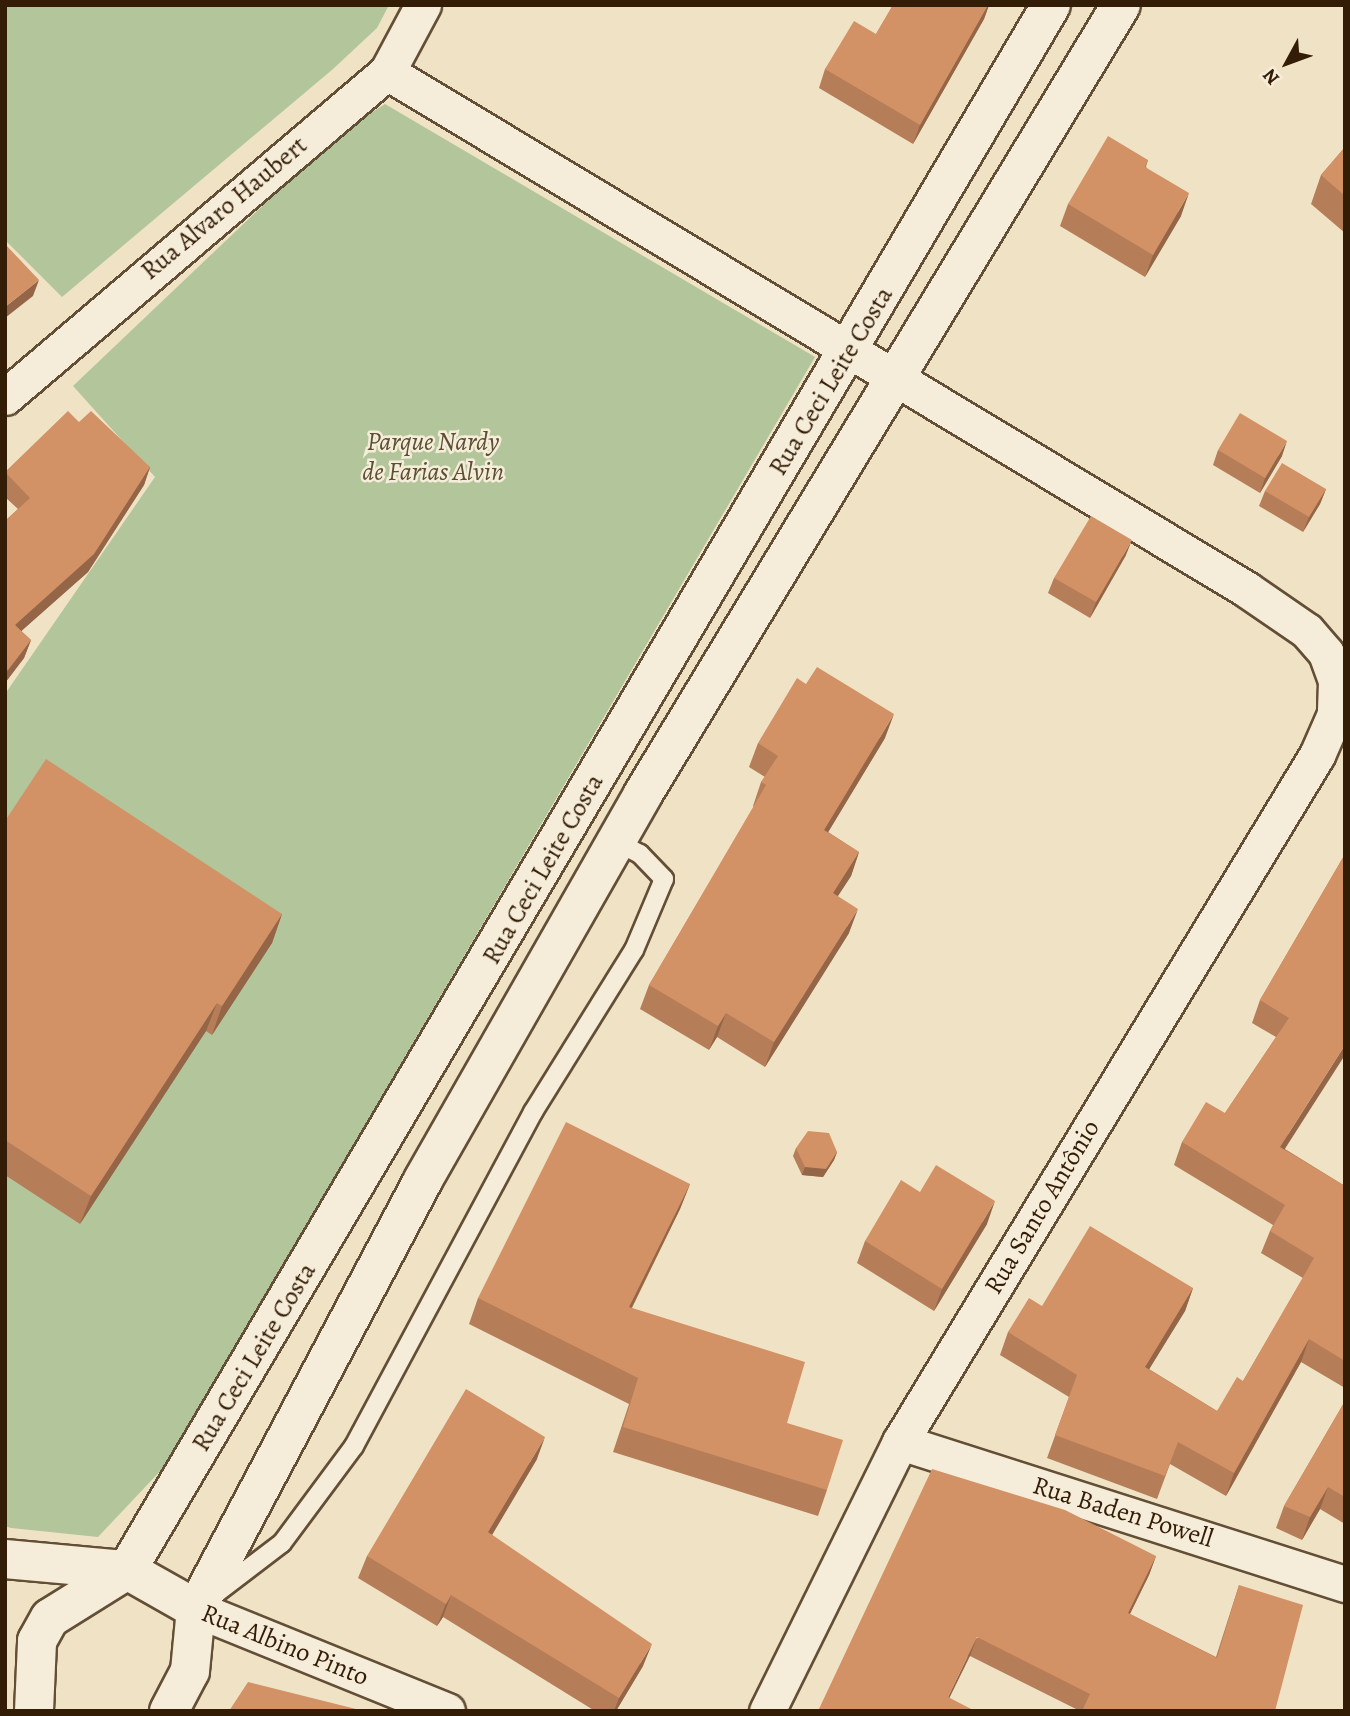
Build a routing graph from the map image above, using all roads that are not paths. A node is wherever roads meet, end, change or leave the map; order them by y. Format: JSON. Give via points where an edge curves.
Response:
{"nodes":[{"id":1,"x":423,"y":5,"type":"edge"},
{"id":2,"x":1051,"y":5,"type":"edge"},
{"id":3,"x":1121,"y":5,"type":"edge"},
{"id":4,"x":387,"y":72,"type":"junction"},
{"id":5,"x":849,"y":352,"type":"junction"},
{"id":6,"x":898,"y":380,"type":"junction"},
{"id":7,"x":5,"y":397,"type":"edge"},
{"id":8,"x":573,"y":818,"type":"junction"},
{"id":9,"x":615,"y":841,"type":"junction"},
{"id":10,"x":900,"y":1442,"type":"junction"},
{"id":11,"x":5,"y":1559,"type":"edge"},
{"id":12,"x":127,"y":1570,"type":"junction"},
{"id":13,"x":1345,"y":1584,"type":"edge"},
{"id":14,"x":195,"y":1609,"type":"junction"},
{"id":15,"x":5,"y":1688,"type":"edge"},
{"id":16,"x":23,"y":1711,"type":"edge"},
{"id":17,"x":34,"y":1711,"type":"edge"},
{"id":18,"x":169,"y":1711,"type":"edge"},
{"id":19,"x":447,"y":1711,"type":"edge"},
{"id":20,"x":767,"y":1711,"type":"edge"}],
"edges":[{"from":1,"to":4,"type":"street","name":"Rua Alvaro Haubert"},
{"from":2,"to":5,"type":"street","name":"Rua Ceci Leite Costa"},
{"from":3,"to":6,"type":"street","name":"Rua Ceci Leite Costa"},
{"from":4,"to":5,"type":"street"},
{"from":4,"to":7,"type":"street","name":"Rua Alvaro Haubert"},
{"from":5,"to":6,"type":"street"},
{"from":5,"to":8,"type":"street","name":"Rua Ceci Leite Costa"},
{"from":6,"to":9,"type":"street","name":"Rua Ceci Leite Costa"},
{"from":6,"to":10,"type":"street","name":"Rua Santo Antônio","via":[[1307,631],[1326,653],[1336,681],[1335,714],[1317,755]]},
{"from":8,"to":9,"type":"street"},
{"from":8,"to":12,"type":"street","name":"Rua Ceci Leite Costa"},
{"from":9,"to":14,"type":"street","name":"Rua Ceci Leite Costa","via":[[423,1180]]},
{"from":9,"to":14,"type":"lane","name":"Rua Ceci Leite Costa","via":[[640,853],[664,879],[634,950],[533,1112],[354,1446],[282,1543]]},
{"from":10,"to":13,"type":"street","name":"Rua Baden Powell"},
{"from":10,"to":20,"type":"street","name":"Rua Santo Antônio"},
{"from":11,"to":12,"type":"street"},
{"from":12,"to":14,"type":"street","name":"Rua Albino Pinto"},
{"from":12,"to":17,"type":"street","name":"Rua Ceci Leite Costa","via":[[50,1618],[37,1641]]},
{"from":14,"to":18,"type":"street","name":"Rua Ceci Leite Costa","via":[[190,1671]]},
{"from":14,"to":19,"type":"street","name":"Rua Albino Pinto"},
{"from":15,"to":16,"type":"street"}]}
